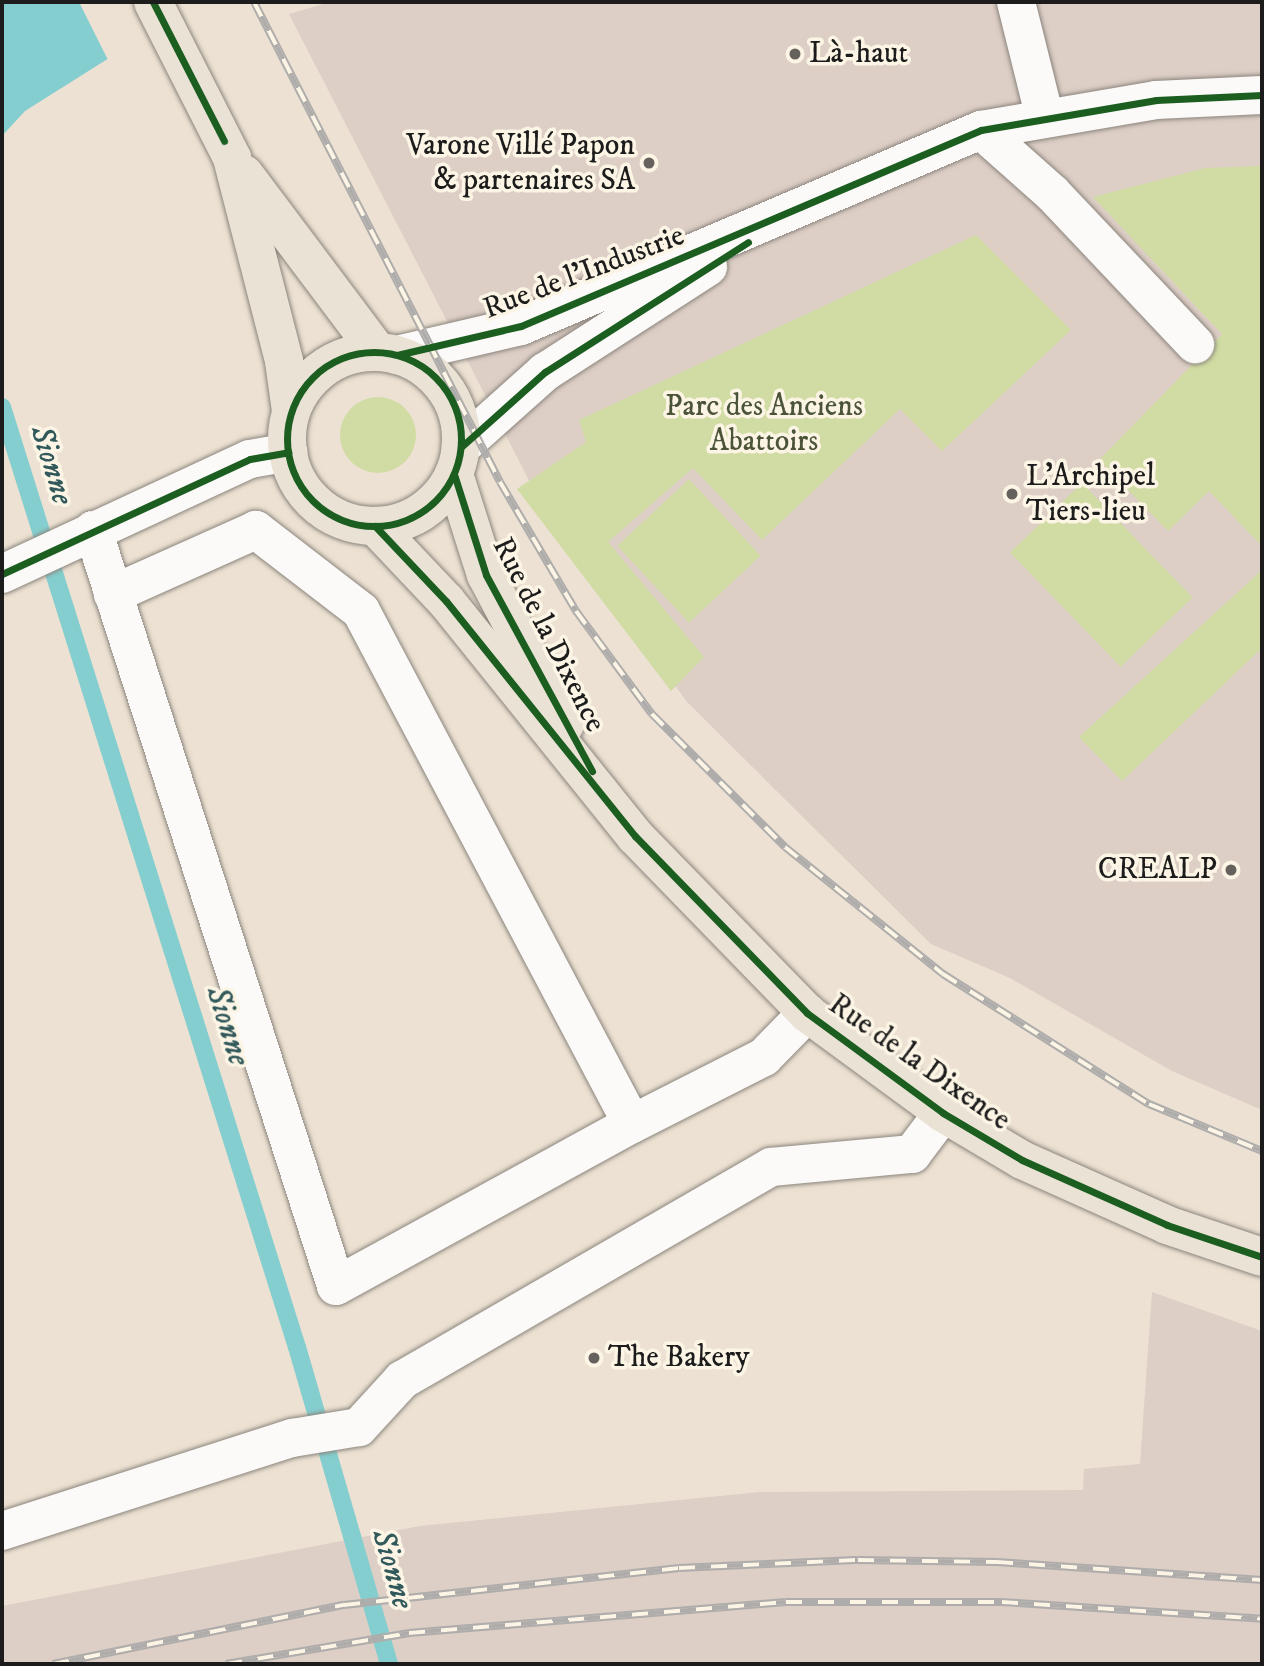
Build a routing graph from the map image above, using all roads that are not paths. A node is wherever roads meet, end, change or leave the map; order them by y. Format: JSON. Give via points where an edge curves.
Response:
{"nodes":[{"id":1,"x":153,"y":2,"type":"edge"},
{"id":2,"x":1016,"y":2,"type":"edge"},
{"id":3,"x":1262,"y":95,"type":"edge"},
{"id":4,"x":1044,"y":114,"type":"junction"},
{"id":5,"x":981,"y":130,"type":"junction"},
{"id":6,"x":228,"y":150,"type":"junction"},
{"id":7,"x":783,"y":219,"type":"junction"},
{"id":8,"x":1195,"y":344,"type":"dead end"},
{"id":9,"x":387,"y":353,"type":"junction"},
{"id":10,"x":290,"y":411,"type":"junction"},
{"id":11,"x":288,"y":452,"type":"junction"},
{"id":12,"x":457,"y":460,"type":"junction"},
{"id":13,"x":375,"y":526,"type":"junction"},
{"id":14,"x":81,"y":534,"type":"junction"},
{"id":15,"x":9,"y":570,"type":"edge"},
{"id":16,"x":113,"y":594,"type":"junction"},
{"id":17,"x":614,"y":811,"type":"junction"},
{"id":18,"x":807,"y":1013,"type":"junction"},
{"id":19,"x":943,"y":1113,"type":"junction"},
{"id":20,"x":632,"y":1124,"type":"junction"},
{"id":21,"x":1262,"y":1257,"type":"edge"},
{"id":22,"x":2,"y":1531,"type":"edge"}],
"edges":[{"from":1,"to":6,"type":"main road"},
{"from":2,"to":4,"type":"street"},
{"from":3,"to":4,"type":"street","name":"Rue de l'Industrie"},
{"from":4,"to":5,"type":"street","name":"Rue de l'Industrie"},
{"from":5,"to":7,"type":"street","name":"Rue de l'Industrie"},
{"from":5,"to":8,"type":"street","via":[[1053,194]]},
{"from":6,"to":9,"type":"main road"},
{"from":6,"to":10,"type":"main road","via":[[284,361]]},
{"from":7,"to":9,"type":"street","name":"Rue de l'Industrie","via":[[522,326]]},
{"from":7,"to":12,"type":"street","name":"Rue de l'Industrie","via":[[545,372]]},
{"from":9,"to":10,"type":"main road","via":[[328,364],[305,384]]},
{"from":9,"to":12,"type":"main road","via":[[443,385],[454,404]]},
{"from":10,"to":11,"type":"main road"},
{"from":11,"to":13,"type":"main road","via":[[300,486],[320,508]]},
{"from":11,"to":14,"type":"street","via":[[250,459]]},
{"from":12,"to":13,"type":"main road","via":[[422,512]]},
{"from":12,"to":17,"type":"main road","name":"Rue de la Dixence","via":[[486,575]]},
{"from":13,"to":17,"type":"main road","name":"Rue de la Dixence","via":[[438,592]]},
{"from":14,"to":15,"type":"street"},
{"from":14,"to":16,"type":"street"},
{"from":16,"to":20,"type":"street","via":[[256,530],[361,611]]},
{"from":16,"to":20,"type":"street","via":[[336,1286]]},
{"from":17,"to":18,"type":"main road","name":"Rue de la Dixence"},
{"from":18,"to":19,"type":"main road","name":"Rue de la Dixence"},
{"from":18,"to":20,"type":"street","via":[[764,1057]]},
{"from":19,"to":21,"type":"main road","name":"Rue de la Dixence","via":[[1022,1160],[1167,1225]]},
{"from":19,"to":22,"type":"street","via":[[912,1154],[771,1167],[402,1380],[359,1427],[292,1438]]}]}
